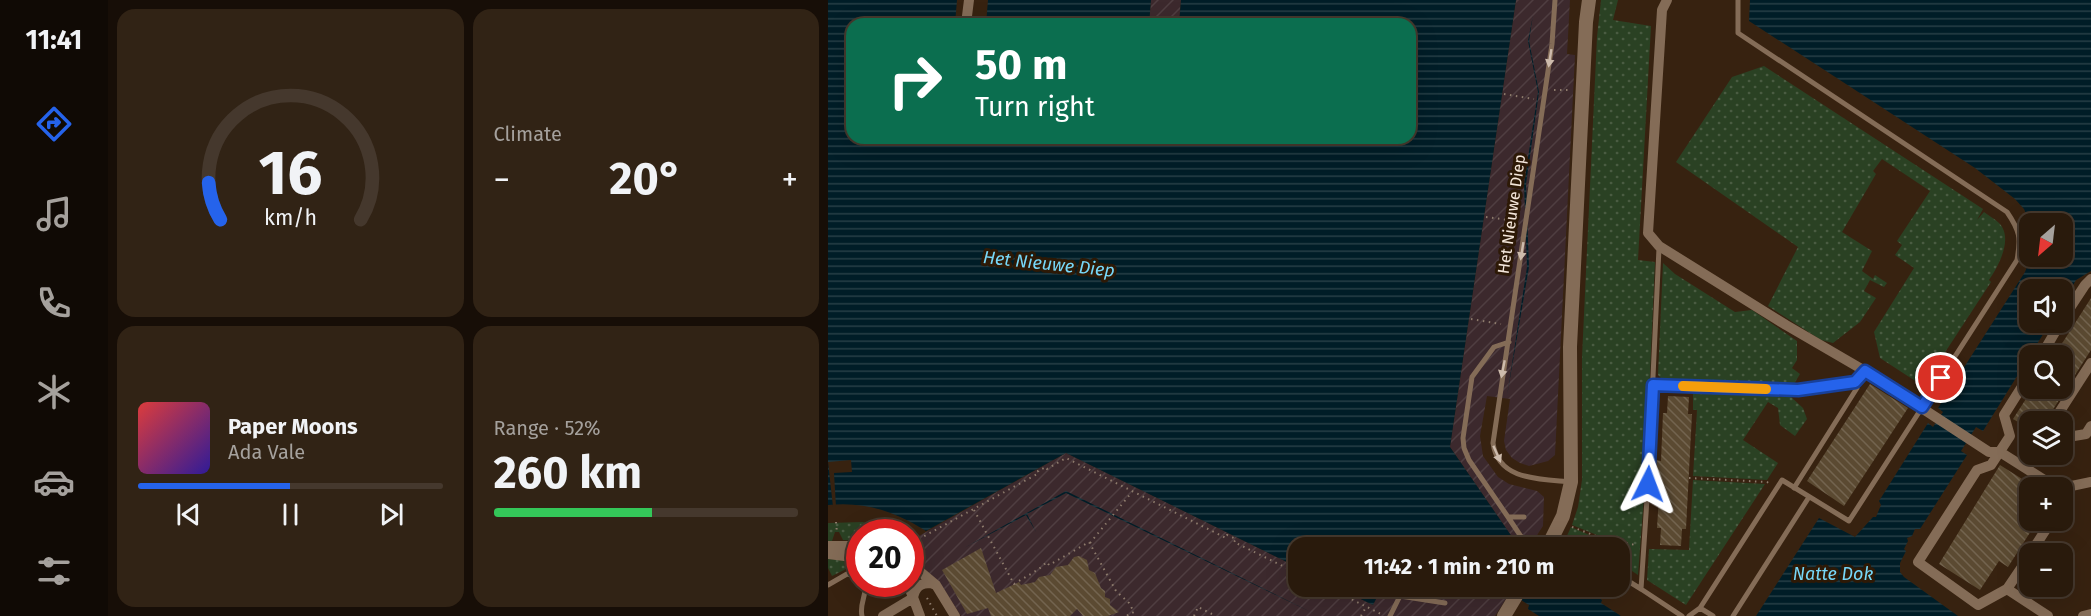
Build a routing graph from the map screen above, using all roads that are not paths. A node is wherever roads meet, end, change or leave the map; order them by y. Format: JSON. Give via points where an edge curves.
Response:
{"nodes":[{"id":1,"x":969,"y":0,"type":"edge"},
{"id":2,"x":1555,"y":0,"type":"edge"},
{"id":3,"x":1589,"y":0,"type":"edge"},
{"id":4,"x":1667,"y":0,"type":"edge"},
{"id":5,"x":1738,"y":0,"type":"edge"},
{"id":6,"x":967,"y":18,"type":"edge"},
{"id":7,"x":1659,"y":246,"type":"junction"},
{"id":8,"x":2091,"y":279,"type":"edge"},
{"id":9,"x":2073,"y":304,"type":"edge"},
{"id":10,"x":1509,"y":342,"type":"junction"},
{"id":11,"x":2091,"y":363,"type":"edge"},
{"id":12,"x":1865,"y":371,"type":"junction"},
{"id":13,"x":1855,"y":382,"type":"junction"},
{"id":14,"x":1653,"y":385,"type":"junction"},
{"id":15,"x":2019,"y":392,"type":"edge"},
{"id":16,"x":1922,"y":407,"type":"junction"},
{"id":17,"x":2061,"y":411,"type":"edge"},
{"id":18,"x":2089,"y":431,"type":"edge"},
{"id":19,"x":2073,"y":435,"type":"edge"},
{"id":20,"x":1994,"y":452,"type":"junction"},
{"id":21,"x":2024,"y":467,"type":"joint"},
{"id":22,"x":2040,"y":477,"type":"edge"},
{"id":23,"x":1571,"y":482,"type":"junction"},
{"id":24,"x":2091,"y":482,"type":"edge"},
{"id":25,"x":2073,"y":486,"type":"edge"},
{"id":26,"x":1794,"y":488,"type":"junction"},
{"id":27,"x":1809,"y":497,"type":"junction"},
{"id":28,"x":1508,"y":517,"type":"junction"},
{"id":29,"x":1524,"y":517,"type":"dead end"},
{"id":30,"x":1521,"y":537,"type":"edge"},
{"id":31,"x":1552,"y":537,"type":"edge"},
{"id":32,"x":828,"y":546,"type":"edge"},
{"id":33,"x":846,"y":546,"type":"edge"},
{"id":34,"x":828,"y":554,"type":"edge"},
{"id":35,"x":846,"y":556,"type":"edge"},
{"id":36,"x":2019,"y":571,"type":"edge"},
{"id":37,"x":846,"y":575,"type":"edge"},
{"id":38,"x":924,"y":575,"type":"edge"},
{"id":39,"x":1630,"y":583,"type":"edge"},
{"id":40,"x":828,"y":585,"type":"edge"},
{"id":41,"x":936,"y":585,"type":"junction"},
{"id":42,"x":2007,"y":589,"type":"junction"},
{"id":43,"x":1641,"y":590,"type":"junction"},
{"id":44,"x":864,"y":597,"type":"edge"},
{"id":45,"x":1516,"y":597,"type":"edge"},
{"id":46,"x":913,"y":598,"type":"junction"},
{"id":47,"x":1445,"y":603,"type":"dead end"},
{"id":48,"x":1700,"y":608,"type":"junction"},
{"id":49,"x":896,"y":612,"type":"edge"},
{"id":50,"x":2091,"y":614,"type":"edge"},
{"id":51,"x":862,"y":616,"type":"edge"},
{"id":52,"x":883,"y":616,"type":"edge"},
{"id":53,"x":920,"y":616,"type":"edge"},
{"id":54,"x":955,"y":616,"type":"edge"},
{"id":55,"x":1390,"y":616,"type":"edge"},
{"id":56,"x":1504,"y":616,"type":"edge"},
{"id":57,"x":1682,"y":616,"type":"edge"},
{"id":58,"x":1689,"y":616,"type":"edge"},
{"id":59,"x":1713,"y":616,"type":"edge"},
{"id":60,"x":1733,"y":616,"type":"edge"},
{"id":61,"x":2048,"y":616,"type":"edge"},
{"id":62,"x":2083,"y":616,"type":"edge"}],
"edges":[{"from":1,"to":6,"type":"street"},
{"from":2,"to":10,"type":"lane","name":"Het Nieuwe Diep","one_way":true},
{"from":3,"to":23,"type":"street","via":[[1570,347]]},
{"from":4,"to":7,"type":"street","via":[[1662,10],[1648,233]]},
{"from":5,"to":16,"type":"lane","via":[[1738,33],[2007,212],[2016,225],[2021,241],[2017,260]]},
{"from":7,"to":12,"type":"street"},
{"from":7,"to":14,"type":"lane"},
{"from":8,"to":9,"type":"street"},
{"from":10,"to":23,"type":"lane","name":"Het Nieuwe Diep","one_way":true,"via":[[1493,429],[1496,455],[1504,467],[1518,475]]},
{"from":10,"to":28,"type":"lane","via":[[1494,347],[1472,377],[1463,438],[1469,460]]},
{"from":11,"to":17,"type":"street"},
{"from":12,"to":13,"type":"lane"},
{"from":12,"to":16,"type":"street"},
{"from":13,"to":14,"type":"lane","via":[[1798,390]]},
{"from":13,"to":26,"type":"lane","via":[[1857,388]]},
{"from":14,"to":43,"type":"lane"},
{"from":15,"to":20,"type":"street","via":[[2004,416],[2010,436]]},
{"from":16,"to":20,"type":"street"},
{"from":16,"to":27,"type":"lane","via":[[1849,521]]},
{"from":18,"to":19,"type":"street"},
{"from":20,"to":21,"type":"street"},
{"from":20,"to":42,"type":"street","via":[[1991,465],[1977,470],[1918,562],[1978,605]]},
{"from":21,"to":22,"type":"street"},
{"from":23,"to":31,"type":"street","via":[[1563,516]]},
{"from":24,"to":25,"type":"street"},
{"from":26,"to":27,"type":"lane"},
{"from":26,"to":48,"type":"lane","via":[[1782,480]]},
{"from":27,"to":60,"type":"lane"},
{"from":28,"to":29,"type":"lane"},
{"from":28,"to":30,"type":"lane"},
{"from":32,"to":33,"type":"street"},
{"from":34,"to":35,"type":"street"},
{"from":36,"to":42,"type":"street"},
{"from":37,"to":40,"type":"lane"},
{"from":38,"to":41,"type":"street"},
{"from":39,"to":43,"type":"lane"},
{"from":41,"to":46,"type":"street","via":[[921,585]]},
{"from":41,"to":54,"type":"street"},
{"from":42,"to":61,"type":"street"},
{"from":43,"to":57,"type":"lane"},
{"from":44,"to":51,"type":"lane"},
{"from":45,"to":56,"type":"street"},
{"from":46,"to":49,"type":"street"},
{"from":46,"to":53,"type":"street"},
{"from":47,"to":55,"type":"lane","via":[[1400,596]]},
{"from":48,"to":58,"type":"lane"},
{"from":48,"to":59,"type":"lane"},
{"from":49,"to":52,"type":"street"},
{"from":50,"to":62,"type":"street"}]}
